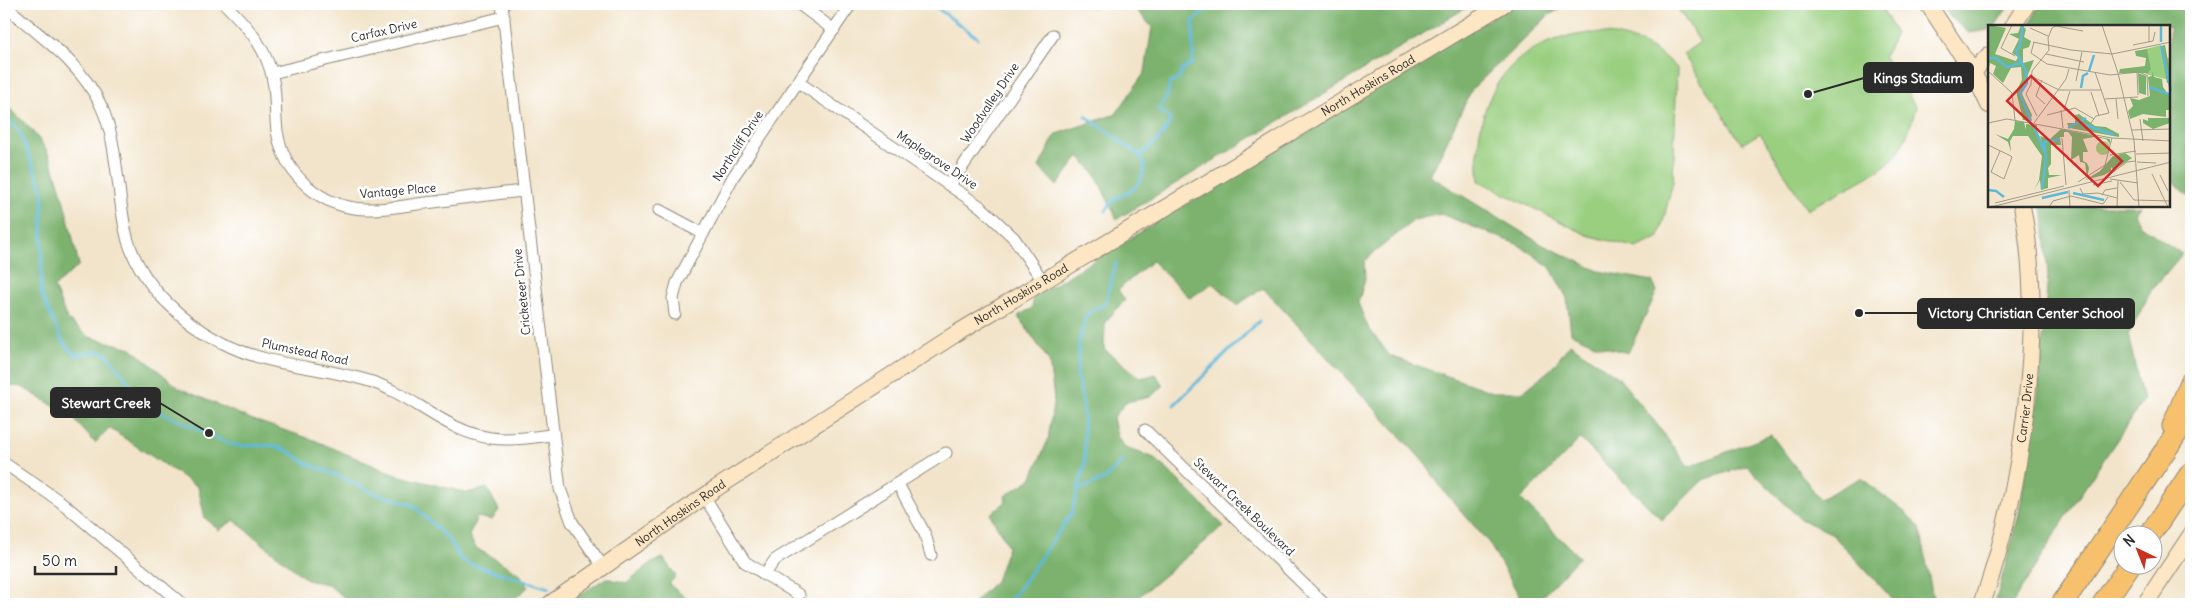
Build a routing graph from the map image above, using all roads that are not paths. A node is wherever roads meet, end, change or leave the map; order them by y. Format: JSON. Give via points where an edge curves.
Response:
{"nodes":[{"id":1,"x":225,"y":4,"type":"edge"},
{"id":2,"x":502,"y":4,"type":"edge"},
{"id":3,"x":799,"y":4,"type":"edge"},
{"id":4,"x":852,"y":4,"type":"edge"},
{"id":5,"x":1504,"y":4,"type":"edge"},
{"id":6,"x":1928,"y":4,"type":"edge"},
{"id":7,"x":2027,"y":4,"type":"edge"},
{"id":8,"x":4,"y":5,"type":"edge"},
{"id":9,"x":504,"y":17,"type":"junction"},
{"id":10,"x":2014,"y":25,"type":"edge"},
{"id":11,"x":834,"y":30,"type":"junction"},
{"id":12,"x":1053,"y":35,"type":"dead end"},
{"id":13,"x":1988,"y":56,"type":"edge"},
{"id":14,"x":1973,"y":72,"type":"junction"},
{"id":15,"x":272,"y":73,"type":"junction"},
{"id":16,"x":798,"y":82,"type":"junction"},
{"id":17,"x":1988,"y":103,"type":"edge"},
{"id":18,"x":950,"y":186,"type":"junction"},
{"id":19,"x":524,"y":191,"type":"junction"},
{"id":20,"x":2022,"y":208,"type":"edge"},
{"id":21,"x":659,"y":210,"type":"dead end"},
{"id":22,"x":702,"y":233,"type":"junction"},
{"id":23,"x":1043,"y":281,"type":"junction"},
{"id":24,"x":675,"y":314,"type":"dead end"},
{"id":25,"x":2191,"y":382,"type":"edge"},
{"id":26,"x":2191,"y":412,"type":"edge"},
{"id":27,"x":1145,"y":430,"type":"dead end"},
{"id":28,"x":552,"y":436,"type":"junction"},
{"id":29,"x":946,"y":453,"type":"dead end"},
{"id":30,"x":4,"y":463,"type":"edge"},
{"id":31,"x":2156,"y":464,"type":"junction"},
{"id":32,"x":2191,"y":473,"type":"edge"},
{"id":33,"x":898,"y":484,"type":"junction"},
{"id":34,"x":704,"y":496,"type":"junction"},
{"id":35,"x":2156,"y":526,"type":"edge"},
{"id":36,"x":2191,"y":535,"type":"edge"},
{"id":37,"x":931,"y":555,"type":"dead end"},
{"id":38,"x":602,"y":567,"type":"junction"},
{"id":39,"x":764,"y":574,"type":"junction"},
{"id":40,"x":2122,"y":576,"type":"edge"},
{"id":41,"x":799,"y":596,"type":"dead end"},
{"id":42,"x":182,"y":604,"type":"edge"},
{"id":43,"x":550,"y":604,"type":"edge"},
{"id":44,"x":1324,"y":604,"type":"edge"},
{"id":45,"x":1982,"y":604,"type":"edge"},
{"id":46,"x":2062,"y":604,"type":"edge"},
{"id":47,"x":2103,"y":604,"type":"edge"},
{"id":48,"x":2145,"y":604,"type":"edge"}],
"edges":[{"from":1,"to":15,"type":"street","name":"Vantage Place","via":[[260,43]]},
{"from":2,"to":9,"type":"street","name":"Cricketeer Drive"},
{"from":3,"to":11,"type":"street"},
{"from":4,"to":11,"type":"street","name":"Northcliff Drive"},
{"from":5,"to":23,"type":"street","name":"North Hoskins Road"},
{"from":6,"to":14,"type":"street"},
{"from":7,"to":10,"type":"street"},
{"from":8,"to":28,"type":"street","name":"Plumstead Road","via":[[67,59],[97,98],[109,127],[130,247],[152,287],[181,316],[224,343],[261,358],[344,374],[383,386],[474,435],[497,439]]},
{"from":9,"to":15,"type":"street","name":"Carfax Drive"},
{"from":9,"to":19,"type":"street","name":"Cricketeer Drive"},
{"from":11,"to":16,"type":"street","name":"Northcliff Drive"},
{"from":12,"to":18,"type":"street","name":"Woodvalley Drive"},
{"from":13,"to":14,"type":"street"},
{"from":14,"to":17,"type":"street"},
{"from":15,"to":19,"type":"street","name":"Vantage Place","via":[[283,153],[297,177],[322,198],[368,210]]},
{"from":16,"to":18,"type":"street","name":"Maplegrove Drive"},
{"from":16,"to":22,"type":"street","name":"Northcliff Drive","via":[[733,177]]},
{"from":18,"to":23,"type":"street","name":"Maplegrove Drive","via":[[1000,223]]},
{"from":19,"to":28,"type":"street","name":"Cricketeer Drive"},
{"from":20,"to":45,"type":"street","name":"Carrier Drive","via":[[2030,292],[2024,411],[2009,507]]},
{"from":21,"to":22,"type":"street"},
{"from":22,"to":24,"type":"street","name":"Northcliff Drive","via":[[677,283],[673,298]]},
{"from":23,"to":34,"type":"street","name":"North Hoskins Road"},
{"from":25,"to":31,"type":"highway"},
{"from":26,"to":31,"type":"highway"},
{"from":27,"to":44,"type":"street","name":"Stewart Creek Boulevard"},
{"from":28,"to":38,"type":"street","name":"Cricketeer Drive","via":[[564,502],[583,540]]},
{"from":29,"to":33,"type":"street"},
{"from":30,"to":42,"type":"street","via":[[62,502]]},
{"from":31,"to":46,"type":"highway"},
{"from":32,"to":35,"type":"highway"},
{"from":33,"to":37,"type":"street","via":[[926,534]]},
{"from":33,"to":39,"type":"street","via":[[775,560]]},
{"from":34,"to":38,"type":"street","name":"North Hoskins Road"},
{"from":34,"to":39,"type":"street","via":[[745,562]]},
{"from":36,"to":48,"type":"street"},
{"from":38,"to":43,"type":"street","name":"North Hoskins Road"},
{"from":39,"to":41,"type":"street"},
{"from":40,"to":47,"type":"highway"}]}
